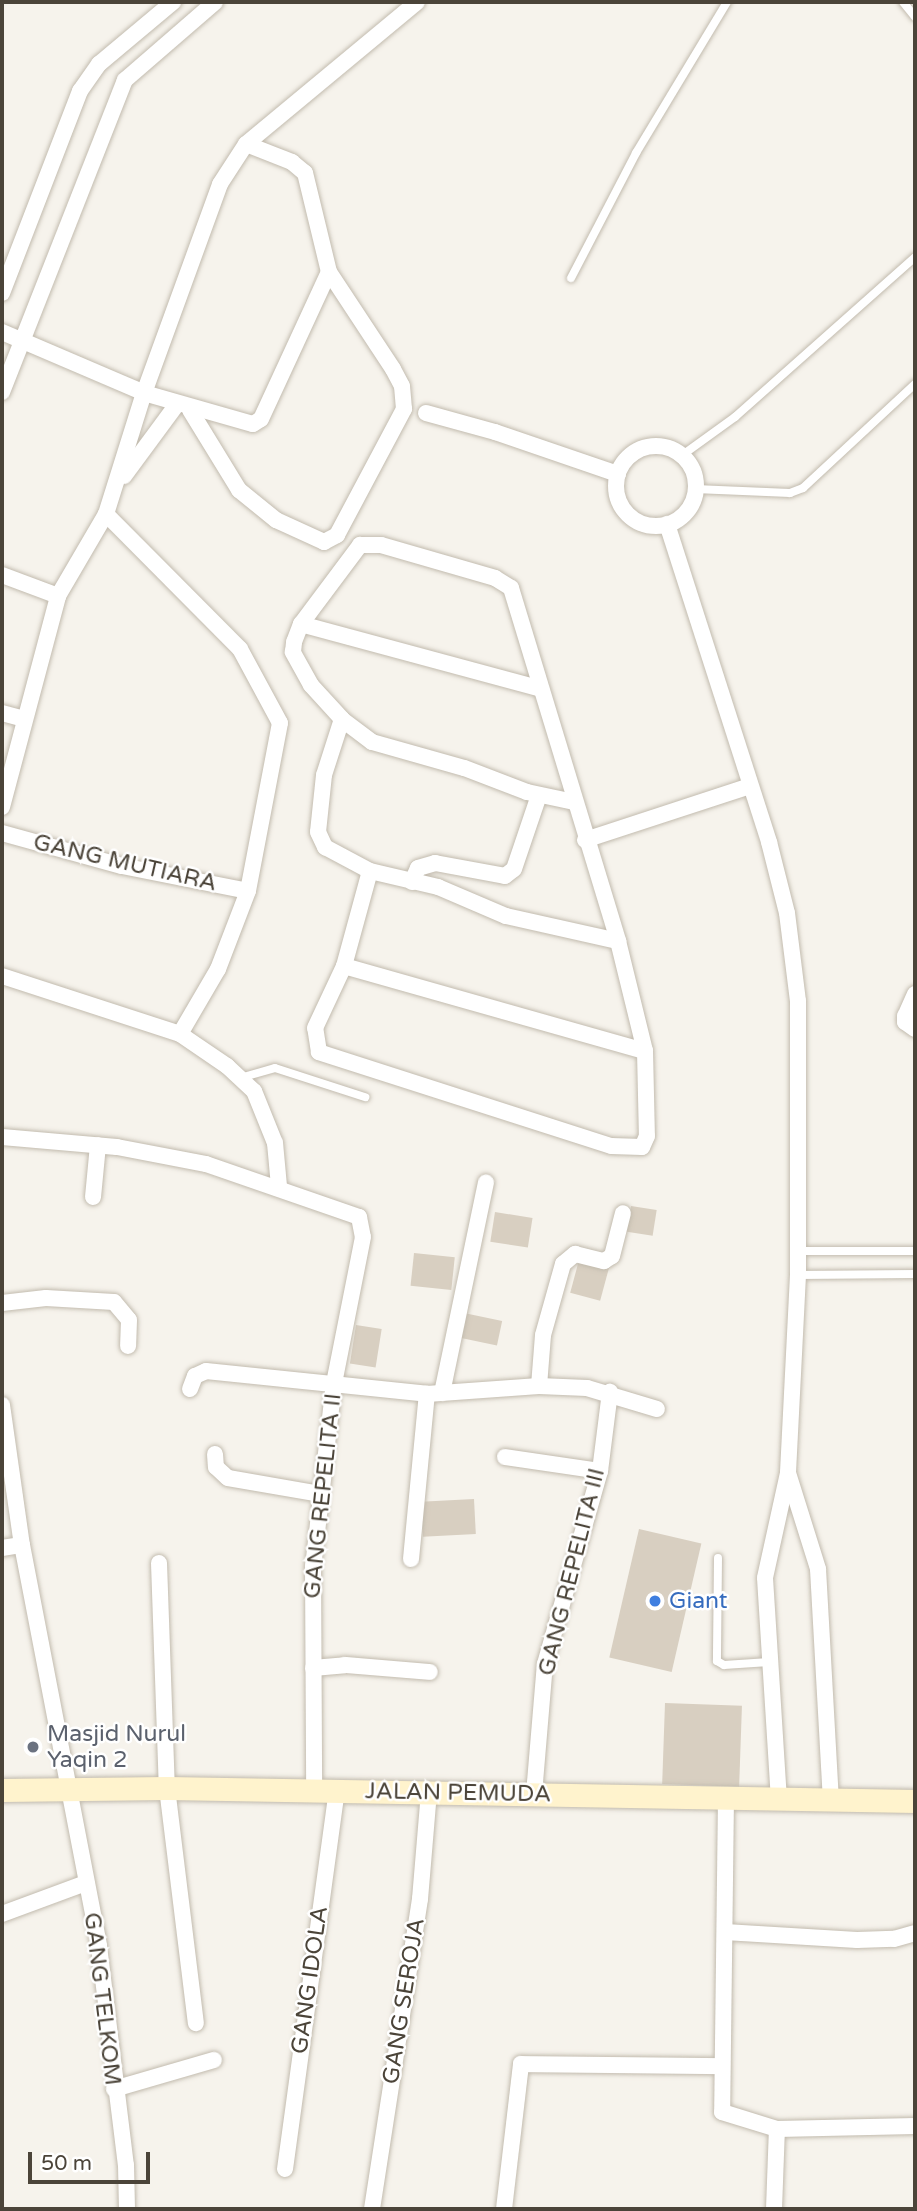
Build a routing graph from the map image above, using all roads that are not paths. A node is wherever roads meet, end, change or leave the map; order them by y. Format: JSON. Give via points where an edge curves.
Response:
{"nodes":[{"id":1,"x":173,"y":2,"type":"edge"},
{"id":2,"x":215,"y":2,"type":"edge"},
{"id":3,"x":416,"y":2,"type":"edge"},
{"id":4,"x":727,"y":2,"type":"edge"},
{"id":5,"x":903,"y":2,"type":"edge"},
{"id":6,"x":915,"y":17,"type":"edge"},
{"id":7,"x":99,"y":64,"type":"junction"},
{"id":8,"x":125,"y":80,"type":"junction"},
{"id":9,"x":246,"y":144,"type":"junction"},
{"id":10,"x":915,"y":257,"type":"edge"},
{"id":11,"x":329,"y":272,"type":"junction"},
{"id":12,"x":571,"y":278,"type":"dead end"},
{"id":13,"x":2,"y":293,"type":"edge"},
{"id":14,"x":2,"y":331,"type":"edge"},
{"id":15,"x":23,"y":340,"type":"junction"},
{"id":16,"x":3,"y":383,"type":"edge"},
{"id":17,"x":915,"y":384,"type":"edge"},
{"id":18,"x":144,"y":393,"type":"junction"},
{"id":19,"x":184,"y":407,"type":"junction"},
{"id":20,"x":426,"y":413,"type":"dead end"},
{"id":21,"x":681,"y":456,"type":"junction"},
{"id":22,"x":618,"y":474,"type":"junction"},
{"id":23,"x":116,"y":487,"type":"junction"},
{"id":24,"x":695,"y":489,"type":"junction"},
{"id":25,"x":106,"y":514,"type":"junction"},
{"id":26,"x":667,"y":524,"type":"junction"},
{"id":27,"x":2,"y":575,"type":"edge"},
{"id":28,"x":58,"y":596,"type":"junction"},
{"id":29,"x":301,"y":624,"type":"junction"},
{"id":30,"x":539,"y":688,"type":"junction"},
{"id":31,"x":2,"y":713,"type":"edge"},
{"id":32,"x":24,"y":719,"type":"junction"},
{"id":33,"x":342,"y":719,"type":"junction"},
{"id":34,"x":750,"y":786,"type":"junction"},
{"id":35,"x":539,"y":795,"type":"junction"},
{"id":36,"x":573,"y":802,"type":"junction"},
{"id":37,"x":2,"y":807,"type":"edge"},
{"id":38,"x":2,"y":833,"type":"edge"},
{"id":39,"x":585,"y":840,"type":"junction"},
{"id":40,"x":370,"y":871,"type":"junction"},
{"id":41,"x":412,"y":882,"type":"junction"},
{"id":42,"x":248,"y":891,"type":"junction"},
{"id":43,"x":618,"y":941,"type":"junction"},
{"id":44,"x":344,"y":966,"type":"junction"},
{"id":45,"x":2,"y":976,"type":"edge"},
{"id":46,"x":915,"y":994,"type":"edge"},
{"id":47,"x":915,"y":1029,"type":"edge"},
{"id":48,"x":180,"y":1034,"type":"junction"},
{"id":49,"x":645,"y":1051,"type":"junction"},
{"id":50,"x":240,"y":1077,"type":"junction"},
{"id":51,"x":365,"y":1097,"type":"dead end"},
{"id":52,"x":2,"y":1137,"type":"edge"},
{"id":53,"x":98,"y":1145,"type":"junction"},
{"id":54,"x":486,"y":1183,"type":"dead end"},
{"id":55,"x":279,"y":1186,"type":"junction"},
{"id":56,"x":93,"y":1197,"type":"dead end"},
{"id":57,"x":622,"y":1213,"type":"dead end"},
{"id":58,"x":798,"y":1251,"type":"junction"},
{"id":59,"x":915,"y":1251,"type":"edge"},
{"id":60,"x":915,"y":1274,"type":"edge"},
{"id":61,"x":798,"y":1275,"type":"junction"},
{"id":62,"x":2,"y":1303,"type":"edge"},
{"id":63,"x":128,"y":1346,"type":"dead end"},
{"id":64,"x":334,"y":1383,"type":"junction"},
{"id":65,"x":539,"y":1386,"type":"junction"},
{"id":66,"x":190,"y":1389,"type":"dead end"},
{"id":67,"x":610,"y":1392,"type":"junction"},
{"id":68,"x":434,"y":1394,"type":"junction"},
{"id":69,"x":2,"y":1405,"type":"edge"},
{"id":70,"x":657,"y":1409,"type":"dead end"},
{"id":71,"x":215,"y":1454,"type":"dead end"},
{"id":72,"x":506,"y":1457,"type":"dead end"},
{"id":73,"x":600,"y":1471,"type":"junction"},
{"id":74,"x":788,"y":1473,"type":"junction"},
{"id":75,"x":320,"y":1494,"type":"junction"},
{"id":76,"x":22,"y":1545,"type":"junction"},
{"id":77,"x":2,"y":1548,"type":"edge"},
{"id":78,"x":718,"y":1558,"type":"dead end"},
{"id":79,"x":411,"y":1559,"type":"dead end"},
{"id":80,"x":159,"y":1563,"type":"dead end"},
{"id":81,"x":769,"y":1662,"type":"junction"},
{"id":82,"x":313,"y":1668,"type":"junction"},
{"id":83,"x":430,"y":1672,"type":"dead end"},
{"id":84,"x":167,"y":1788,"type":"junction"},
{"id":85,"x":2,"y":1790,"type":"edge"},
{"id":86,"x":67,"y":1790,"type":"junction"},
{"id":87,"x":314,"y":1790,"type":"junction"},
{"id":88,"x":337,"y":1791,"type":"junction"},
{"id":89,"x":429,"y":1792,"type":"junction"},
{"id":90,"x":534,"y":1794,"type":"junction"},
{"id":91,"x":726,"y":1797,"type":"junction"},
{"id":92,"x":779,"y":1798,"type":"junction"},
{"id":93,"x":831,"y":1799,"type":"junction"},
{"id":94,"x":915,"y":1801,"type":"edge"},
{"id":95,"x":86,"y":1883,"type":"junction"},
{"id":96,"x":2,"y":1914,"type":"edge"},
{"id":97,"x":725,"y":1932,"type":"junction"},
{"id":98,"x":915,"y":1933,"type":"edge"},
{"id":99,"x":195,"y":2023,"type":"dead end"},
{"id":100,"x":214,"y":2060,"type":"dead end"},
{"id":101,"x":721,"y":2066,"type":"junction"},
{"id":102,"x":114,"y":2089,"type":"junction"},
{"id":103,"x":915,"y":2126,"type":"edge"},
{"id":104,"x":777,"y":2129,"type":"junction"},
{"id":105,"x":285,"y":2169,"type":"dead end"},
{"id":106,"x":127,"y":2209,"type":"edge"},
{"id":107,"x":372,"y":2209,"type":"edge"},
{"id":108,"x":504,"y":2209,"type":"edge"},
{"id":109,"x":774,"y":2209,"type":"edge"}],
"edges":[{"from":1,"to":7,"type":"street"},
{"from":2,"to":8,"type":"street"},
{"from":3,"to":9,"type":"street"},
{"from":4,"to":12,"type":"lane","via":[[636,153]]},
{"from":5,"to":6,"type":"lane"},
{"from":7,"to":8,"type":"street"},
{"from":7,"to":13,"type":"street","via":[[80,91]]},
{"from":8,"to":15,"type":"street"},
{"from":9,"to":11,"type":"street","via":[[292,162],[305,173]]},
{"from":9,"to":18,"type":"street","via":[[220,184]]},
{"from":10,"to":21,"type":"lane","via":[[735,417]]},
{"from":11,"to":19,"type":"street","via":[[261,419],[247,424]]},
{"from":11,"to":19,"type":"street","via":[[397,377],[404,409],[332,541],[276,520],[239,490]]},
{"from":14,"to":15,"type":"street"},
{"from":15,"to":16,"type":"street"},
{"from":15,"to":18,"type":"street"},
{"from":17,"to":24,"type":"lane","via":[[803,488],[790,493]]},
{"from":18,"to":19,"type":"street"},
{"from":18,"to":23,"type":"street"},
{"from":19,"to":23,"type":"street"},
{"from":20,"to":22,"type":"street"},
{"from":21,"to":22,"type":"street","via":[[664,447],[645,448],[626,458]]},
{"from":21,"to":24,"type":"street","via":[[692,471]]},
{"from":22,"to":26,"type":"street","via":[[616,493],[624,510],[648,525]]},
{"from":23,"to":25,"type":"street"},
{"from":24,"to":26,"type":"street","via":[[690,508]]},
{"from":25,"to":28,"type":"street"},
{"from":25,"to":42,"type":"street","via":[[240,649],[276,711],[279,735]]},
{"from":26,"to":34,"type":"street"},
{"from":27,"to":28,"type":"street"},
{"from":28,"to":32,"type":"street"},
{"from":29,"to":30,"type":"street"},
{"from":29,"to":30,"type":"street","via":[[360,545],[381,545],[495,578],[512,588]]},
{"from":29,"to":33,"type":"street","via":[[293,652],[311,685]]},
{"from":30,"to":36,"type":"street"},
{"from":31,"to":32,"type":"street"},
{"from":32,"to":37,"type":"street"},
{"from":33,"to":35,"type":"street","via":[[372,742]]},
{"from":33,"to":40,"type":"street","via":[[324,775],[318,832],[325,847]]},
{"from":34,"to":39,"type":"street"},
{"from":34,"to":58,"type":"street","via":[[787,913],[798,1000]]},
{"from":35,"to":36,"type":"street"},
{"from":35,"to":41,"type":"street","via":[[514,869],[505,876],[435,863],[418,868]]},
{"from":36,"to":39,"type":"street"},
{"from":38,"to":42,"type":"street","name":"GANG MUTIARA","via":[[121,866]]},
{"from":39,"to":43,"type":"street"},
{"from":40,"to":41,"type":"street"},
{"from":40,"to":44,"type":"street"},
{"from":41,"to":43,"type":"street","via":[[467,897],[506,916]]},
{"from":42,"to":48,"type":"street","via":[[218,969]]},
{"from":43,"to":49,"type":"street"},
{"from":44,"to":49,"type":"street"},
{"from":44,"to":49,"type":"street","via":[[315,1028],[318,1052],[611,1146],[642,1147],[647,1136]]},
{"from":45,"to":48,"type":"street"},
{"from":46,"to":47,"type":"street","via":[[905,1016],[905,1022]]},
{"from":48,"to":50,"type":"street"},
{"from":50,"to":51,"type":"lane","via":[[275,1068]]},
{"from":50,"to":55,"type":"street","via":[[254,1091],[275,1143]]},
{"from":52,"to":53,"type":"street"},
{"from":53,"to":55,"type":"street","via":[[206,1164]]},
{"from":53,"to":56,"type":"street"},
{"from":54,"to":68,"type":"street"},
{"from":55,"to":64,"type":"street","name":"GANG REPELITA II","via":[[359,1216],[363,1237]]},
{"from":57,"to":65,"type":"street","via":[[612,1256],[604,1261],[575,1254],[563,1264],[543,1335]]},
{"from":58,"to":59,"type":"lane"},
{"from":58,"to":61,"type":"street"},
{"from":60,"to":61,"type":"lane"},
{"from":61,"to":74,"type":"street"},
{"from":62,"to":63,"type":"street","via":[[46,1298],[114,1303],[129,1320]]},
{"from":64,"to":66,"type":"street","via":[[206,1371],[195,1376]]},
{"from":64,"to":68,"type":"street"},
{"from":64,"to":75,"type":"street","name":"GANG REPELITA II"},
{"from":65,"to":67,"type":"street"},
{"from":65,"to":68,"type":"street"},
{"from":67,"to":70,"type":"street"},
{"from":67,"to":73,"type":"street","name":"GANG REPELITA III"},
{"from":68,"to":79,"type":"street"},
{"from":69,"to":76,"type":"street","name":"GANG TELKOM"},
{"from":71,"to":75,"type":"street","via":[[216,1466],[229,1478]]},
{"from":72,"to":73,"type":"street"},
{"from":73,"to":90,"type":"street","name":"GANG REPELITA III","via":[[545,1664]]},
{"from":74,"to":81,"type":"street","via":[[765,1578]]},
{"from":74,"to":93,"type":"street","via":[[818,1569]]},
{"from":75,"to":82,"type":"street","name":"GANG REPELITA II","via":[[313,1566]]},
{"from":76,"to":77,"type":"street"},
{"from":76,"to":86,"type":"street","name":"GANG TELKOM"},
{"from":78,"to":81,"type":"lane","via":[[718,1661],[724,1665]]},
{"from":80,"to":84,"type":"street"},
{"from":81,"to":92,"type":"street"},
{"from":82,"to":83,"type":"street","via":[[345,1665]]},
{"from":82,"to":87,"type":"street","name":"GANG REPELITA II"},
{"from":84,"to":86,"type":"main road","name":"JALAN PEMUDA"},
{"from":84,"to":87,"type":"main road","name":"JALAN PEMUDA"},
{"from":84,"to":99,"type":"street"},
{"from":85,"to":86,"type":"main road","name":"JALAN PEMUDA"},
{"from":86,"to":95,"type":"street","name":"GANG TELKOM"},
{"from":87,"to":88,"type":"main road","name":"JALAN PEMUDA"},
{"from":88,"to":89,"type":"main road","name":"JALAN PEMUDA"},
{"from":88,"to":105,"type":"street","name":"GANG IDOLA"},
{"from":89,"to":90,"type":"main road","name":"JALAN PEMUDA"},
{"from":89,"to":107,"type":"street","name":"GANG SEROJA","via":[[420,1899]]},
{"from":90,"to":91,"type":"main road","name":"JALAN PEMUDA"},
{"from":91,"to":92,"type":"main road","name":"JALAN PEMUDA"},
{"from":91,"to":97,"type":"street"},
{"from":92,"to":93,"type":"main road","name":"JALAN PEMUDA"},
{"from":93,"to":94,"type":"main road","name":"JALAN PEMUDA"},
{"from":95,"to":96,"type":"street"},
{"from":95,"to":102,"type":"street","name":"GANG TELKOM","via":[[99,1946]]},
{"from":97,"to":98,"type":"street","via":[[856,1940]]},
{"from":97,"to":101,"type":"street"},
{"from":100,"to":102,"type":"street"},
{"from":101,"to":104,"type":"street","via":[[722,2112]]},
{"from":101,"to":108,"type":"street","via":[[521,2064]]},
{"from":102,"to":106,"type":"street","name":"GANG TELKOM","via":[[126,2165]]},
{"from":103,"to":104,"type":"street"},
{"from":104,"to":109,"type":"street"}]}
